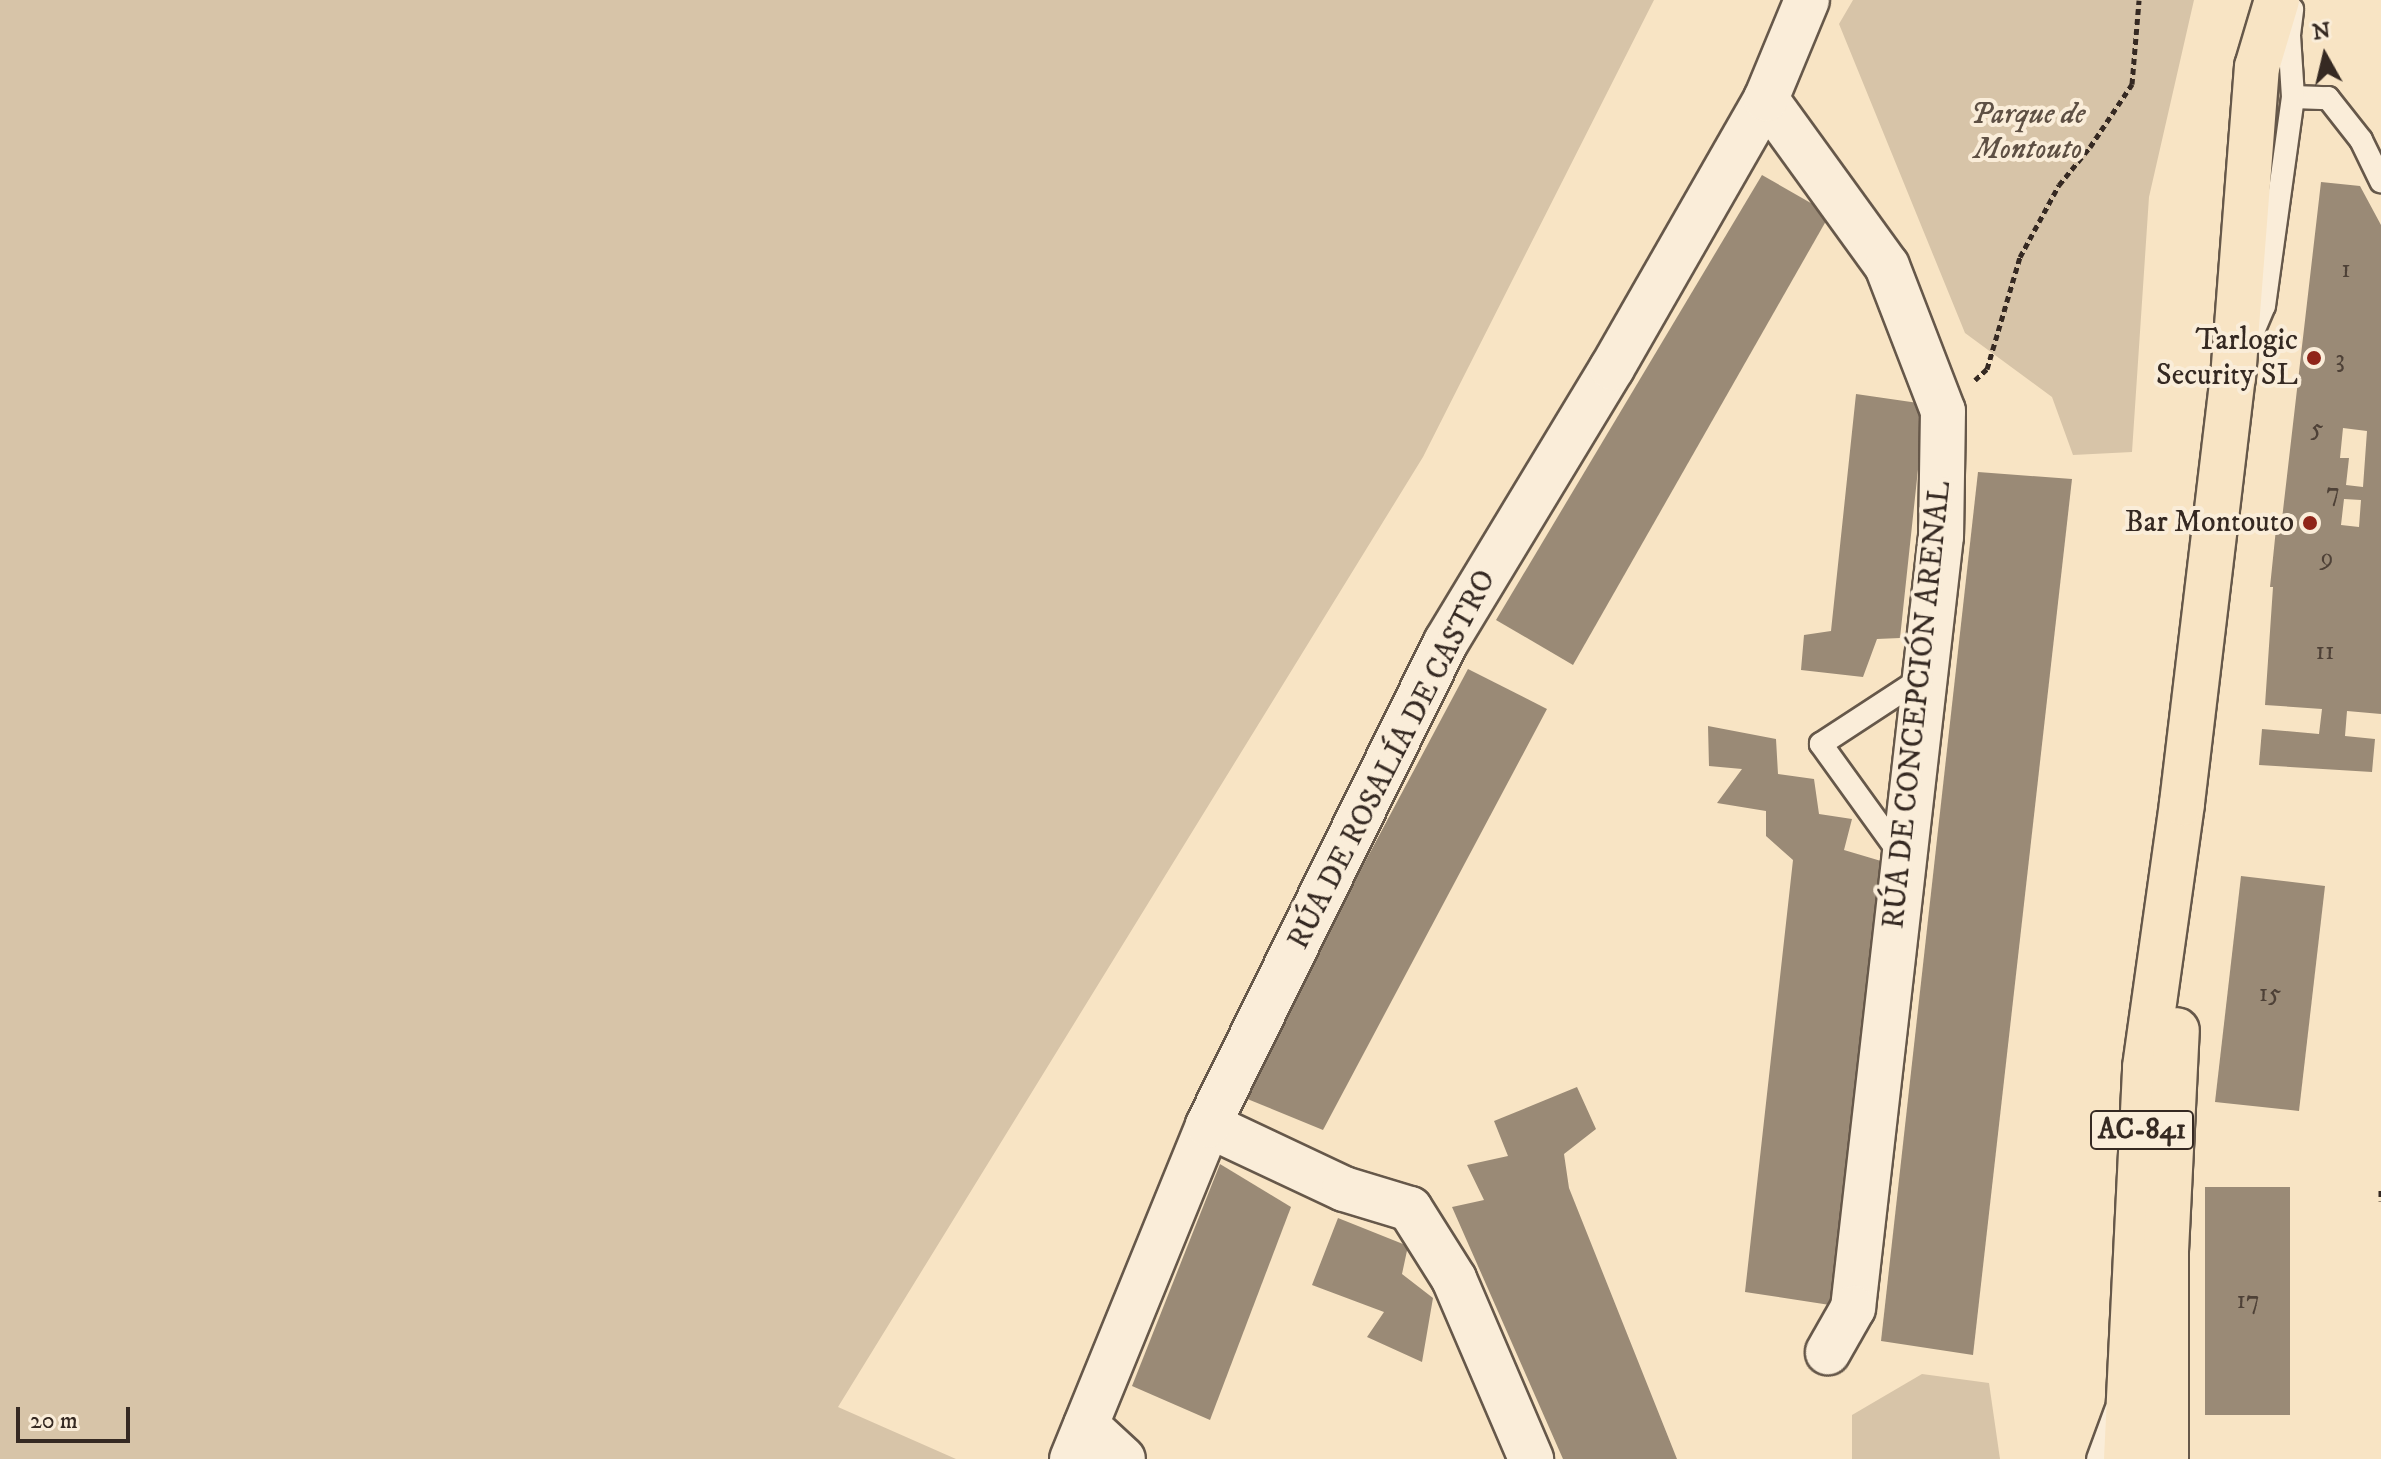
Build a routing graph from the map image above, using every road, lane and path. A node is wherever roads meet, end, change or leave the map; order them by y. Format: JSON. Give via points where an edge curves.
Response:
{"nodes":[{"id":1,"x":1807,"y":0,"type":"edge"},
{"id":2,"x":2139,"y":0,"type":"edge"},
{"id":3,"x":2277,"y":0,"type":"edge"},
{"id":4,"x":2293,"y":0,"type":"edge"},
{"id":5,"x":2293,"y":97,"type":"junction"},
{"id":6,"x":1766,"y":99,"type":"junction"},
{"id":7,"x":2381,"y":181,"type":"edge"},
{"id":8,"x":2233,"y":378,"type":"junction"},
{"id":9,"x":1943,"y":411,"type":"junction"},
{"id":10,"x":1925,"y":675,"type":"junction"},
{"id":11,"x":2182,"y":803,"type":"junction"},
{"id":12,"x":1904,"y":859,"type":"junction"},
{"id":13,"x":1208,"y":1125,"type":"junction"},
{"id":14,"x":2170,"y":1184,"type":"junction"},
{"id":15,"x":2381,"y":1190,"type":"edge"},
{"id":16,"x":2381,"y":1201,"type":"edge"},
{"id":17,"x":2166,"y":1251,"type":"junction"},
{"id":18,"x":1828,"y":1352,"type":"dead end"},
{"id":19,"x":2128,"y":1383,"type":"junction"},
{"id":20,"x":1079,"y":1442,"type":"edge"},
{"id":21,"x":1123,"y":1459,"type":"edge"},
{"id":22,"x":1531,"y":1459,"type":"edge"},
{"id":23,"x":2098,"y":1459,"type":"edge"},
{"id":24,"x":2126,"y":1459,"type":"edge"},
{"id":25,"x":2146,"y":1459,"type":"edge"},
{"id":26,"x":2166,"y":1459,"type":"edge"},
{"id":27,"x":2184,"y":1459,"type":"edge"}],
"edges":[{"from":1,"to":6,"type":"street","name":"RÚA DE ROSALÍA DE CASTRO"},
{"from":2,"to":9,"type":"path","via":[[2132,84],[2059,185],[2020,257],[1987,369]]},
{"from":3,"to":8,"type":"main road","number":"AC-841","via":[[2257,67]]},
{"from":4,"to":5,"type":"lane"},
{"from":5,"to":7,"type":"lane","via":[[2328,98],[2361,140]]},
{"from":5,"to":8,"type":"lane","via":[[2264,306]]},
{"from":6,"to":9,"type":"street","name":"RÚA DE CONCEPCIÓN ARENAL","via":[[1887,266]]},
{"from":6,"to":13,"type":"street","name":"RÚA DE ROSALÍA DE CASTRO","via":[[1446,642]]},
{"from":8,"to":11,"type":"main road","number":"AC-841"},
{"from":9,"to":10,"type":"street","name":"RÚA DE CONCEPCIÓN ARENAL","via":[[1941,536]]},
{"from":10,"to":12,"type":"street","name":"RÚA DE CONCEPCIÓN ARENAL"},
{"from":10,"to":12,"type":"lane","via":[[1821,744]]},
{"from":11,"to":14,"type":"main road","number":"AC-841"},
{"from":11,"to":19,"type":"main road","number":"AC-841","via":[[2145,1067]]},
{"from":12,"to":18,"type":"street","name":"RÚA DE CONCEPCIÓN ARENAL","via":[[1853,1308]]},
{"from":13,"to":20,"type":"street","name":"RÚA DE ROSALÍA DE CASTRO"},
{"from":13,"to":22,"type":"street","via":[[1344,1189],[1410,1209],[1454,1279]]},
{"from":14,"to":17,"type":"main road","number":"AC-841"},
{"from":14,"to":27,"type":"lane","via":[[2188,1218]]},
{"from":15,"to":16,"type":"path"},
{"from":17,"to":25,"type":"lane","via":[[2145,1349]]},
{"from":17,"to":26,"type":"main road","number":"AC-841"},
{"from":19,"to":23,"type":"lane"},
{"from":19,"to":24,"type":"main road","number":"AC-841"},
{"from":20,"to":21,"type":"street"}]}
